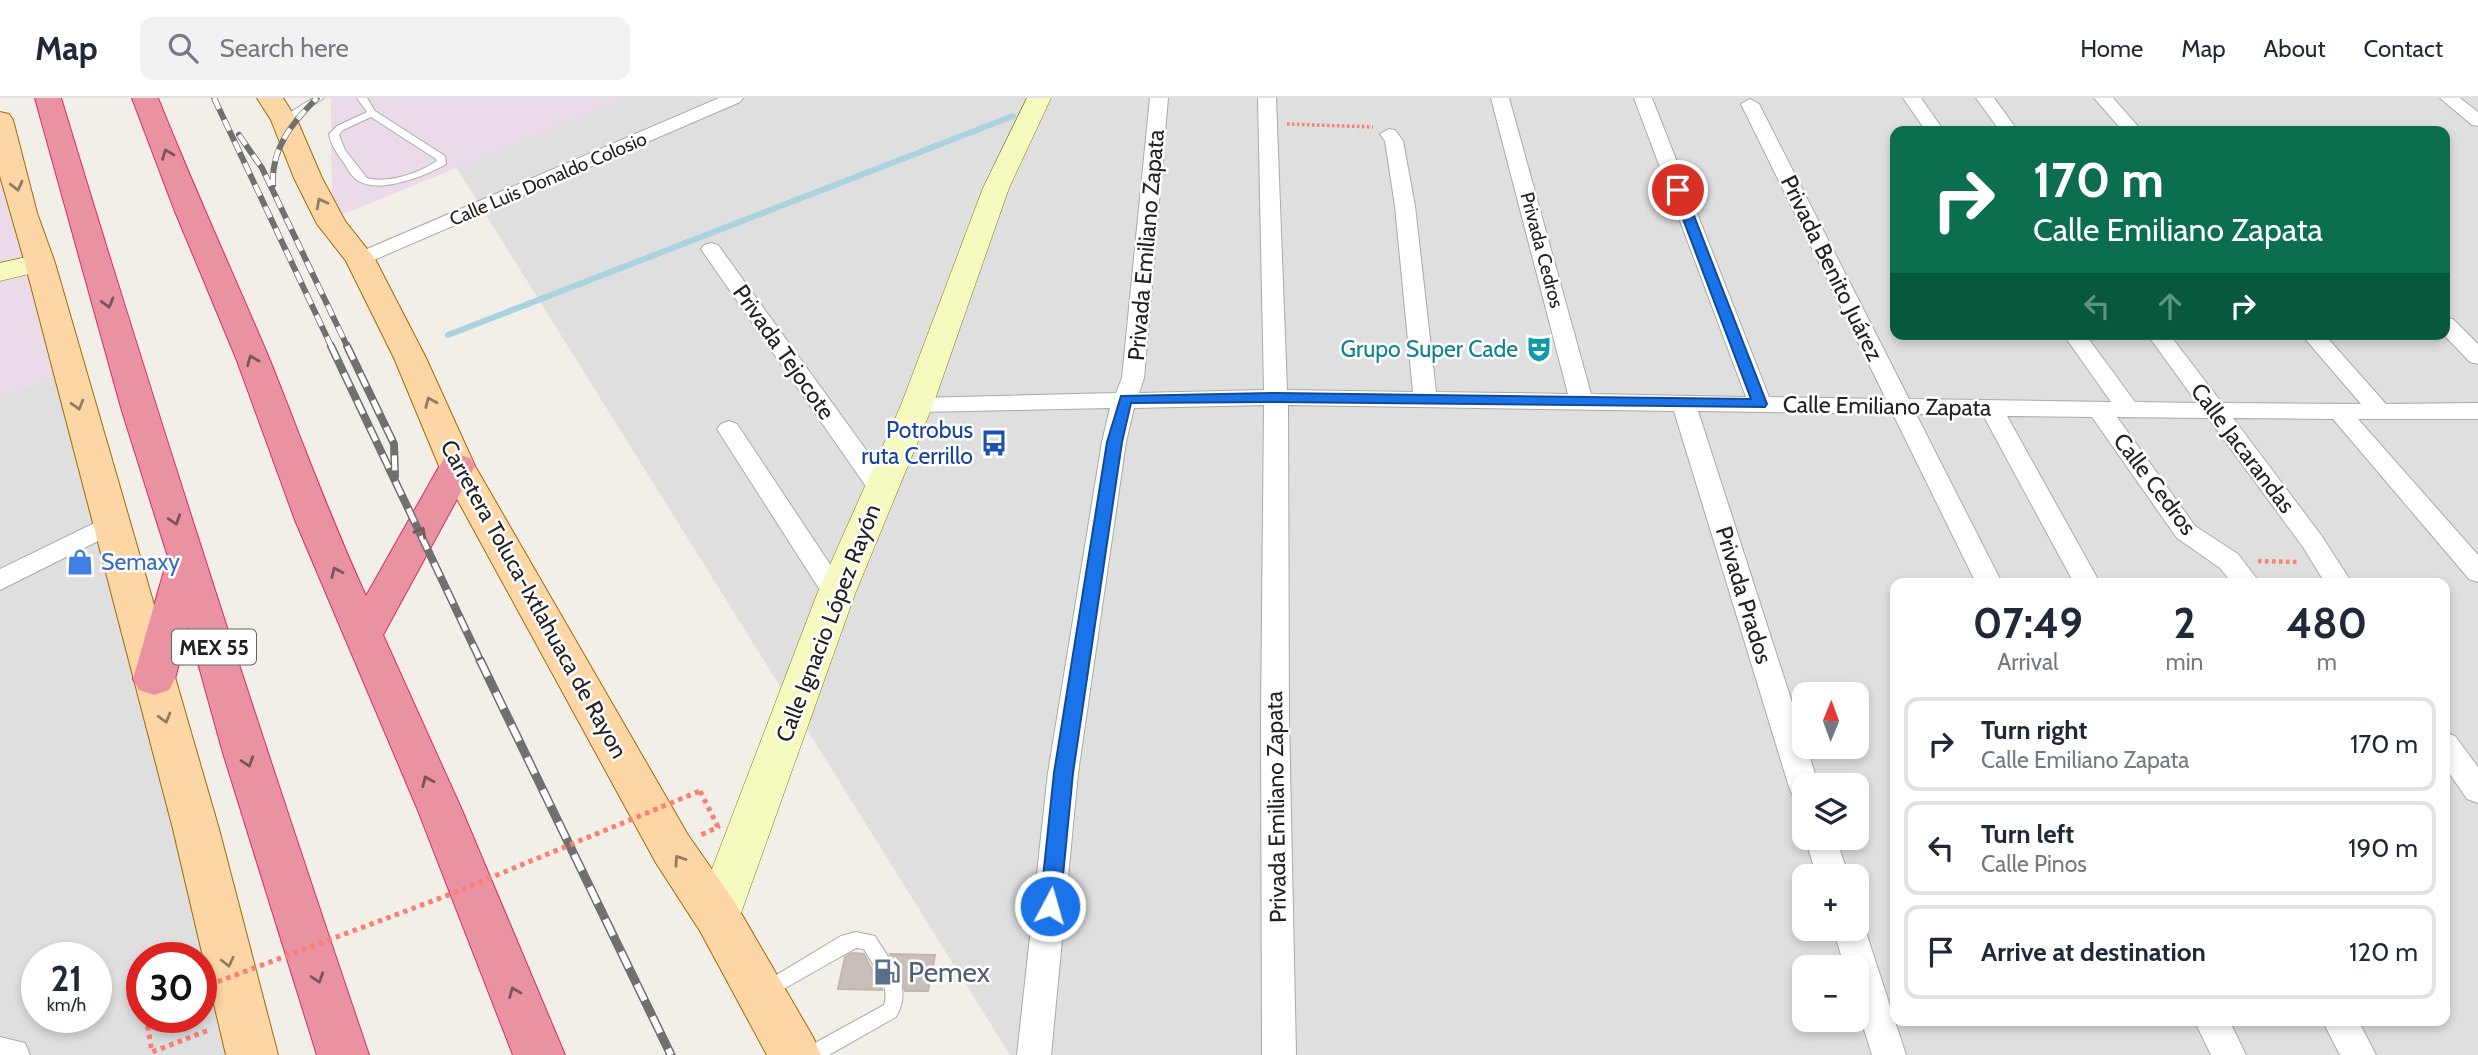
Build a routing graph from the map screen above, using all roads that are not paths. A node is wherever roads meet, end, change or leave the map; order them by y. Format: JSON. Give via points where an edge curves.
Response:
{"nodes":[{"id":1,"x":48,"y":98,"type":"edge"},
{"id":2,"x":145,"y":98,"type":"edge"},
{"id":3,"x":319,"y":98,"type":"edge"},
{"id":4,"x":362,"y":98,"type":"edge"},
{"id":5,"x":734,"y":98,"type":"edge"},
{"id":6,"x":1039,"y":98,"type":"edge"},
{"id":7,"x":1159,"y":98,"type":"edge"},
{"id":8,"x":1267,"y":98,"type":"edge"},
{"id":9,"x":1500,"y":98,"type":"edge"},
{"id":10,"x":1643,"y":98,"type":"edge"},
{"id":11,"x":1912,"y":98,"type":"edge"},
{"id":12,"x":1985,"y":98,"type":"edge"},
{"id":13,"x":2103,"y":98,"type":"edge"},
{"id":14,"x":2449,"y":98,"type":"edge"},
{"id":15,"x":1750,"y":104,"type":"dead end"},
{"id":16,"x":277,"y":109,"type":"edge"},
{"id":17,"x":372,"y":113,"type":"junction"},
{"id":18,"x":0,"y":120,"type":"edge"},
{"id":19,"x":2478,"y":121,"type":"edge"},
{"id":20,"x":1932,"y":126,"type":"edge"},
{"id":21,"x":2005,"y":126,"type":"edge"},
{"id":22,"x":2128,"y":126,"type":"edge"},
{"id":23,"x":1389,"y":134,"type":"road end"},
{"id":24,"x":711,"y":249,"type":"dead end"},
{"id":25,"x":360,"y":260,"type":"junction"},
{"id":26,"x":40,"y":263,"type":"junction"},
{"id":27,"x":0,"y":272,"type":"edge"},
{"id":28,"x":2450,"y":329,"type":"edge"},
{"id":29,"x":2078,"y":340,"type":"edge"},
{"id":30,"x":2162,"y":340,"type":"edge"},
{"id":31,"x":2317,"y":340,"type":"edge"},
{"id":32,"x":2478,"y":357,"type":"edge"},
{"id":33,"x":1276,"y":397,"type":"junction"},
{"id":34,"x":1126,"y":399,"type":"junction"},
{"id":35,"x":1424,"y":399,"type":"junction"},
{"id":36,"x":1581,"y":403,"type":"junction"},
{"id":37,"x":1684,"y":404,"type":"junction"},
{"id":38,"x":1760,"y":404,"type":"junction"},
{"id":39,"x":917,"y":405,"type":"junction"},
{"id":40,"x":1900,"y":407,"type":"junction"},
{"id":41,"x":1991,"y":408,"type":"junction"},
{"id":42,"x":2099,"y":409,"type":"junction"},
{"id":43,"x":2128,"y":409,"type":"junction"},
{"id":44,"x":2214,"y":410,"type":"junction"},
{"id":45,"x":2339,"y":412,"type":"junction"},
{"id":46,"x":2380,"y":412,"type":"junction"},
{"id":47,"x":2474,"y":415,"type":"edge"},
{"id":48,"x":729,"y":429,"type":"dead end"},
{"id":49,"x":457,"y":466,"type":"junction"},
{"id":50,"x":881,"y":489,"type":"junction"},
{"id":51,"x":111,"y":524,"type":"junction"},
{"id":52,"x":187,"y":557,"type":"junction"},
{"id":53,"x":2332,"y":572,"type":"edge"},
{"id":54,"x":2478,"y":572,"type":"edge"},
{"id":55,"x":1986,"y":578,"type":"edge"},
{"id":56,"x":2084,"y":578,"type":"edge"},
{"id":57,"x":2243,"y":578,"type":"edge"},
{"id":58,"x":0,"y":580,"type":"edge"},
{"id":59,"x":836,"y":594,"type":"junction"},
{"id":60,"x":364,"y":634,"type":"junction"},
{"id":61,"x":154,"y":679,"type":"junction"},
{"id":62,"x":2450,"y":751,"type":"edge"},
{"id":63,"x":1800,"y":773,"type":"edge"},
{"id":64,"x":2478,"y":790,"type":"edge"},
{"id":65,"x":717,"y":916,"type":"junction"},
{"id":66,"x":1853,"y":941,"type":"edge"},
{"id":67,"x":762,"y":994,"type":"junction"},
{"id":68,"x":2214,"y":1026,"type":"edge"},
{"id":69,"x":2342,"y":1026,"type":"edge"},
{"id":70,"x":0,"y":1054,"type":"edge"},
{"id":71,"x":13,"y":1055,"type":"edge"},
{"id":72,"x":251,"y":1055,"type":"edge"},
{"id":73,"x":343,"y":1055,"type":"edge"},
{"id":74,"x":539,"y":1055,"type":"edge"},
{"id":75,"x":796,"y":1055,"type":"edge"},
{"id":76,"x":811,"y":1055,"type":"edge"},
{"id":77,"x":1034,"y":1055,"type":"edge"},
{"id":78,"x":1279,"y":1055,"type":"edge"},
{"id":79,"x":1889,"y":1055,"type":"edge"},
{"id":80,"x":2229,"y":1055,"type":"edge"},
{"id":81,"x":2359,"y":1055,"type":"edge"}],
"edges":[{"from":1,"to":52,"type":"highway","number":"MEX 55","one_way":true,"via":[[139,411]]},
{"from":60,"to":2,"type":"highway","one_way":true,"via":[[313,520]]},
{"from":3,"to":16,"type":"lane"},
{"from":4,"to":17,"type":"lane"},
{"from":5,"to":25,"type":"street","name":"Calle Luis Donaldo Colosio"},
{"from":6,"to":39,"type":"main road","name":"Calle Ignacio López Rayón","via":[[996,188]]},
{"from":7,"to":34,"type":"street","name":"Privada Emiliano Zapata","via":[[1133,378]]},
{"from":8,"to":33,"type":"street","name":"Privada Emiliano Zapata"},
{"from":9,"to":36,"type":"street","name":"Privada Cedros"},
{"from":10,"to":38,"type":"street"},
{"from":11,"to":20,"type":"street"},
{"from":12,"to":21,"type":"street"},
{"from":13,"to":22,"type":"street"},
{"from":14,"to":19,"type":"street"},
{"from":15,"to":40,"type":"street","name":"Privada Benito Juárez"},
{"from":25,"to":16,"type":"main road","name":"Carretera Toluca-Ixtlahuaca de Rayon","one_way":true,"via":[[332,224]]},
{"from":17,"to":17,"type":"lane","via":[[334,134],[362,178],[394,181],[442,162]]},
{"from":18,"to":26,"type":"main road","one_way":true},
{"from":23,"to":35,"type":"street","via":[[1405,206]]},
{"from":24,"to":50,"type":"street","name":"Privada Tejocote"},
{"from":49,"to":25,"type":"main road","name":"Carretera Toluca-Ixtlahuaca de Rayon","one_way":true},
{"from":26,"to":27,"type":"street"},
{"from":26,"to":51,"type":"main road","one_way":true},
{"from":28,"to":32,"type":"street"},
{"from":29,"to":43,"type":"street","name":"Calle Cedros"},
{"from":30,"to":44,"type":"street","name":"Calle Jacarandas"},
{"from":31,"to":46,"type":"street"},
{"from":33,"to":34,"type":"street","name":"Calle Emiliano Zapata"},
{"from":33,"to":35,"type":"street","name":"Calle Emiliano Zapata"},
{"from":33,"to":78,"type":"street","name":"Privada Emiliano Zapata"},
{"from":34,"to":39,"type":"street","name":"Calle Emiliano Zapata"},
{"from":34,"to":77,"type":"street","name":"Privada Emiliano Zapata","via":[[1115,442],[1063,773]]},
{"from":35,"to":36,"type":"street","name":"Calle Emiliano Zapata"},
{"from":36,"to":37,"type":"street","name":"Calle Emiliano Zapata"},
{"from":37,"to":38,"type":"street","name":"Calle Emiliano Zapata"},
{"from":37,"to":63,"type":"street","name":"Privada Prados"},
{"from":38,"to":40,"type":"street","name":"Calle Emiliano Zapata"},
{"from":39,"to":50,"type":"main road","name":"Calle Ignacio López Rayón"},
{"from":40,"to":41,"type":"street","name":"Calle Emiliano Zapata"},
{"from":40,"to":55,"type":"street","name":"Privada Benito Juárez"},
{"from":41,"to":42,"type":"street","name":"Calle Emiliano Zapata"},
{"from":41,"to":56,"type":"street"},
{"from":42,"to":43,"type":"street","name":"Calle Emiliano Zapata"},
{"from":42,"to":57,"type":"street","name":"Calle Cedros","via":[[2186,533],[2229,561]]},
{"from":43,"to":44,"type":"street","name":"Calle Emiliano Zapata"},
{"from":44,"to":45,"type":"street","name":"Calle Emiliano Zapata"},
{"from":44,"to":53,"type":"street","name":"Calle Jacarandas"},
{"from":45,"to":46,"type":"street","name":"Calle Emiliano Zapata"},
{"from":45,"to":54,"type":"street"},
{"from":46,"to":47,"type":"street","name":"Calle Emiliano Zapata"},
{"from":48,"to":59,"type":"street"},
{"from":60,"to":49,"type":"highway","one_way":true},
{"from":65,"to":49,"type":"main road","name":"Carretera Toluca-Ixtlahuaca de Rayon","one_way":true,"via":[[672,849]]},
{"from":50,"to":59,"type":"main road","name":"Calle Ignacio López Rayón"},
{"from":51,"to":58,"type":"street"},
{"from":51,"to":61,"type":"main road"},
{"from":52,"to":61,"type":"highway"},
{"from":52,"to":73,"type":"highway","number":"MEX 55","one_way":true},
{"from":59,"to":65,"type":"main road","name":"Calle Ignacio López Rayón"},
{"from":74,"to":60,"type":"highway","one_way":true},
{"from":61,"to":72,"type":"main road","one_way":true},
{"from":62,"to":64,"type":"street"},
{"from":65,"to":67,"type":"main road","name":"Carretera Toluca-Ixtlahuaca de Rayon"},
{"from":66,"to":79,"type":"street"},
{"from":67,"to":75,"type":"main road","name":"Carretera Toluca-Ixtlahuaca de Rayon"},
{"from":67,"to":76,"type":"lane","via":[[847,942],[869,943],[896,990],[895,1005]]},
{"from":68,"to":80,"type":"street"},
{"from":69,"to":81,"type":"street"},
{"from":70,"to":71,"type":"street"}]}
